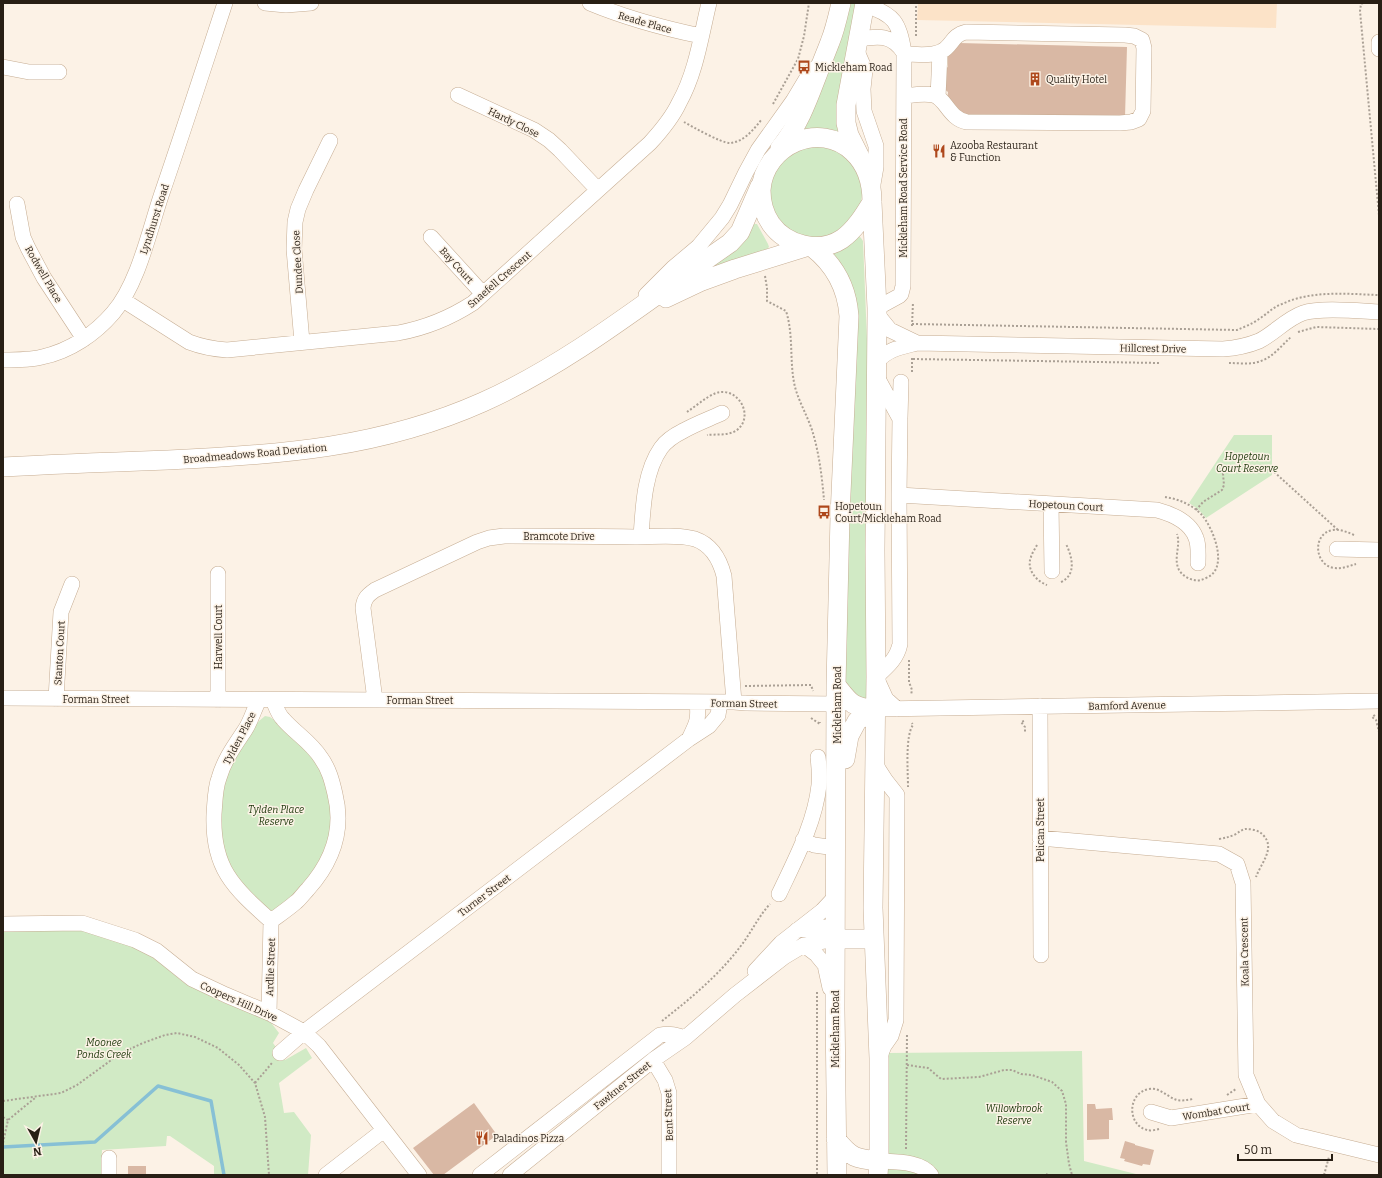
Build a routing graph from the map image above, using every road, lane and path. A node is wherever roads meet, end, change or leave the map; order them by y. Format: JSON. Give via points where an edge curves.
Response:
{"nodes":[{"id":1,"x":225,"y":3,"type":"edge"},
{"id":2,"x":265,"y":3,"type":"edge"},
{"id":3,"x":311,"y":3,"type":"edge"},
{"id":4,"x":590,"y":3,"type":"edge"},
{"id":5,"x":709,"y":3,"type":"edge"},
{"id":6,"x":809,"y":3,"type":"edge"},
{"id":7,"x":841,"y":3,"type":"edge"},
{"id":8,"x":1363,"y":3,"type":"edge"},
{"id":9,"x":865,"y":4,"type":"edge"},
{"id":10,"x":701,"y":36,"type":"junction"},
{"id":11,"x":1379,"y":42,"type":"edge"},
{"id":12,"x":857,"y":44,"type":"junction"},
{"id":13,"x":1379,"y":49,"type":"edge"},
{"id":14,"x":940,"y":52,"type":"junction"},
{"id":15,"x":904,"y":53,"type":"junction"},
{"id":16,"x":821,"y":65,"type":"junction"},
{"id":17,"x":3,"y":67,"type":"edge"},
{"id":18,"x":59,"y":72,"type":"dead end"},
{"id":19,"x":458,"y":95,"type":"dead end"},
{"id":20,"x":904,"y":96,"type":"junction"},
{"id":21,"x":938,"y":98,"type":"junction"},
{"id":22,"x":771,"y":106,"type":"dead end"},
{"id":23,"x":765,"y":115,"type":"dead end"},
{"id":24,"x":687,"y":116,"type":"dead end"},
{"id":25,"x":330,"y":141,"type":"dead end"},
{"id":26,"x":775,"y":156,"type":"junction"},
{"id":27,"x":864,"y":166,"type":"junction"},
{"id":28,"x":762,"y":182,"type":"junction"},
{"id":29,"x":598,"y":190,"type":"junction"},
{"id":30,"x":872,"y":197,"type":"junction"},
{"id":31,"x":17,"y":204,"type":"dead end"},
{"id":32,"x":1379,"y":215,"type":"edge"},
{"id":33,"x":431,"y":237,"type":"dead end"},
{"id":34,"x":810,"y":246,"type":"junction"},
{"id":35,"x":764,"y":275,"type":"dead end"},
{"id":36,"x":483,"y":294,"type":"junction"},
{"id":37,"x":1379,"y":295,"type":"edge"},
{"id":38,"x":123,"y":300,"type":"junction"},
{"id":39,"x":877,"y":311,"type":"junction"},
{"id":40,"x":1379,"y":312,"type":"edge"},
{"id":41,"x":622,"y":319,"type":"junction"},
{"id":42,"x":912,"y":324,"type":"dead end"},
{"id":43,"x":84,"y":339,"type":"junction"},
{"id":44,"x":302,"y":342,"type":"junction"},
{"id":45,"x":917,"y":343,"type":"junction"},
{"id":46,"x":3,"y":360,"type":"edge"},
{"id":47,"x":877,"y":370,"type":"junction"},
{"id":48,"x":901,"y":382,"type":"dead end"},
{"id":49,"x":722,"y":413,"type":"dead end"},
{"id":50,"x":900,"y":419,"type":"junction"},
{"id":51,"x":3,"y":467,"type":"edge"},
{"id":52,"x":899,"y":495,"type":"junction"},
{"id":53,"x":1051,"y":504,"type":"junction"},
{"id":54,"x":824,"y":505,"type":"dead end"},
{"id":55,"x":1196,"y":510,"type":"dead end"},
{"id":56,"x":1338,"y":530,"type":"dead end"},
{"id":57,"x":641,"y":537,"type":"junction"},
{"id":58,"x":1337,"y":549,"type":"dead end"},
{"id":59,"x":1379,"y":550,"type":"edge"},
{"id":60,"x":1198,"y":563,"type":"dead end"},
{"id":61,"x":1052,"y":571,"type":"dead end"},
{"id":62,"x":218,"y":574,"type":"dead end"},
{"id":63,"x":72,"y":584,"type":"dead end"},
{"id":64,"x":876,"y":677,"type":"junction"},
{"id":65,"x":836,"y":684,"type":"junction"},
{"id":66,"x":3,"y":698,"type":"edge"},
{"id":67,"x":56,"y":699,"type":"junction"},
{"id":68,"x":218,"y":700,"type":"junction"},
{"id":69,"x":266,"y":700,"type":"junction"},
{"id":70,"x":375,"y":700,"type":"junction"},
{"id":71,"x":697,"y":702,"type":"junction"},
{"id":72,"x":727,"y":702,"type":"junction"},
{"id":73,"x":836,"y":704,"type":"junction"},
{"id":74,"x":1040,"y":706,"type":"junction"},
{"id":75,"x":1378,"y":707,"type":"edge"},
{"id":76,"x":897,"y":709,"type":"junction"},
{"id":77,"x":876,"y":710,"type":"junction"},
{"id":78,"x":1367,"y":714,"type":"dead end"},
{"id":79,"x":1372,"y":717,"type":"junction"},
{"id":80,"x":1379,"y":732,"type":"edge"},
{"id":81,"x":689,"y":739,"type":"junction"},
{"id":82,"x":818,"y":757,"type":"dead end"},
{"id":83,"x":875,"y":764,"type":"junction"},
{"id":84,"x":836,"y":803,"type":"junction"},
{"id":85,"x":1040,"y":838,"type":"junction"},
{"id":86,"x":803,"y":840,"type":"junction"},
{"id":87,"x":1216,"y":840,"type":"dead end"},
{"id":88,"x":836,"y":848,"type":"junction"},
{"id":89,"x":1255,"y":881,"type":"dead end"},
{"id":90,"x":779,"y":894,"type":"dead end"},
{"id":91,"x":836,"y":896,"type":"junction"},
{"id":92,"x":271,"y":921,"type":"junction"},
{"id":93,"x":3,"y":924,"type":"edge"},
{"id":94,"x":796,"y":930,"type":"junction"},
{"id":95,"x":836,"y":932,"type":"junction"},
{"id":96,"x":874,"y":932,"type":"junction"},
{"id":97,"x":804,"y":945,"type":"junction"},
{"id":98,"x":1040,"y":954,"type":"dead end"},
{"id":99,"x":735,"y":995,"type":"junction"},
{"id":100,"x":835,"y":1009,"type":"junction"},
{"id":101,"x":269,"y":1013,"type":"junction"},
{"id":102,"x":304,"y":1032,"type":"junction"},
{"id":103,"x":685,"y":1038,"type":"junction"},
{"id":104,"x":280,"y":1053,"type":"joint"},
{"id":105,"x":879,"y":1058,"type":"junction"},
{"id":106,"x":653,"y":1060,"type":"junction"},
{"id":107,"x":255,"y":1083,"type":"junction"},
{"id":108,"x":1236,"y":1084,"type":"dead end"},
{"id":109,"x":36,"y":1097,"type":"junction"},
{"id":110,"x":3,"y":1101,"type":"edge"},
{"id":111,"x":1254,"y":1104,"type":"junction"},
{"id":112,"x":1151,"y":1112,"type":"dead end"},
{"id":113,"x":3,"y":1117,"type":"edge"},
{"id":114,"x":8,"y":1120,"type":"junction"},
{"id":115,"x":384,"y":1130,"type":"junction"},
{"id":116,"x":836,"y":1139,"type":"junction"},
{"id":117,"x":3,"y":1142,"type":"edge"},
{"id":118,"x":1379,"y":1155,"type":"edge"},
{"id":119,"x":109,"y":1158,"type":"dead end"},
{"id":120,"x":1336,"y":1158,"type":"dead end"},
{"id":121,"x":902,"y":1163,"type":"junction"},
{"id":122,"x":878,"y":1168,"type":"edge"},
{"id":123,"x":109,"y":1175,"type":"edge"},
{"id":124,"x":269,"y":1175,"type":"edge"},
{"id":125,"x":326,"y":1175,"type":"edge"},
{"id":126,"x":419,"y":1175,"type":"edge"},
{"id":127,"x":480,"y":1175,"type":"edge"},
{"id":128,"x":510,"y":1175,"type":"edge"},
{"id":129,"x":669,"y":1175,"type":"edge"},
{"id":130,"x":837,"y":1175,"type":"edge"},
{"id":131,"x":850,"y":1175,"type":"edge"},
{"id":132,"x":931,"y":1175,"type":"edge"},
{"id":133,"x":1072,"y":1175,"type":"edge"},
{"id":134,"x":1324,"y":1175,"type":"edge"}],
"edges":[{"from":1,"to":38,"type":"street","name":"Lyndhurst Road","via":[[142,254]]},
{"from":2,"to":3,"type":"street"},
{"from":4,"to":10,"type":"street","name":"Reade Place","via":[[662,28]]},
{"from":5,"to":10,"type":"street","name":"Snaefell Crescent"},
{"from":6,"to":22,"type":"path","via":[[798,59]]},
{"from":7,"to":16,"type":"main road","via":[[831,41]]},
{"from":8,"to":32,"type":"path","via":[[1360,12]]},
{"from":9,"to":12,"type":"main road"},
{"from":9,"to":15,"type":"street","name":"Mickleham Road Service Road","via":[[880,10],[895,22],[902,36]]},
{"from":10,"to":29,"type":"street","name":"Snaefell Crescent","via":[[687,86],[672,116],[650,143]]},
{"from":11,"to":13,"type":"street"},
{"from":12,"to":15,"type":"street","via":[[875,36],[890,39],[900,46]]},
{"from":12,"to":27,"type":"main road","via":[[846,105],[846,123]]},
{"from":12,"to":30,"type":"street","via":[[865,70],[864,111],[876,146]]},
{"from":14,"to":15,"type":"street"},
{"from":14,"to":21,"type":"street"},
{"from":14,"to":21,"type":"street","via":[[956,36],[966,32],[1134,36],[1142,40],[1144,48],[1142,111],[1139,120],[1120,123],[967,122],[956,118]]},
{"from":15,"to":20,"type":"street","name":"Mickleham Road Service Road"},
{"from":16,"to":26,"type":"main road","via":[[800,119]]},
{"from":16,"to":41,"type":"street","via":[[811,71],[758,150],[730,205],[711,232]]},
{"from":17,"to":18,"type":"street","via":[[29,72]]},
{"from":19,"to":29,"type":"street","name":"Hardy Close","via":[[534,130],[549,140]]},
{"from":20,"to":21,"type":"street","via":[[930,95]]},
{"from":20,"to":39,"type":"street","name":"Mickleham Road Service Road","via":[[903,286],[899,296]]},
{"from":23,"to":24,"type":"path","via":[[749,134],[728,143],[683,122]]},
{"from":25,"to":44,"type":"street","name":"Dundee Close","via":[[306,190],[295,222],[294,249]]},
{"from":26,"to":27,"type":"main road","via":[[788,145],[804,138],[822,138],[839,142],[853,152]]},
{"from":26,"to":28,"type":"main road","via":[[766,168]]},
{"from":27,"to":30,"type":"main road"},
{"from":28,"to":34,"type":"main road","via":[[761,197],[764,211],[772,224],[782,235],[795,243]]},
{"from":28,"to":41,"type":"main road","name":"Broadmeadows Road Deviation","via":[[740,232],[730,243]]},
{"from":29,"to":36,"type":"street","name":"Snaefell Crescent"},
{"from":30,"to":34,"type":"main road","via":[[852,231],[841,240],[827,245]]},
{"from":30,"to":39,"type":"main road"},
{"from":31,"to":43,"type":"street","name":"Rodwell Place","via":[[28,248],[44,278]]},
{"from":33,"to":36,"type":"street","name":"Bay Court"},
{"from":34,"to":41,"type":"main road","name":"Broadmeadows Road Deviation","via":[[754,262],[702,281]]},
{"from":34,"to":65,"type":"main road","name":"Mickleham Road","via":[[819,252],[841,282],[846,294],[849,316]]},
{"from":35,"to":54,"type":"path","via":[[767,301],[786,311],[790,322],[791,368],[819,459]]},
{"from":36,"to":44,"type":"street","name":"Snaefell Crescent","via":[[463,310],[414,330],[379,336]]},
{"from":37,"to":42,"type":"path","via":[[1313,295],[1300,298],[1281,304],[1237,330]]},
{"from":38,"to":43,"type":"street","name":"Lyndhurst Road","via":[[112,314]]},
{"from":38,"to":44,"type":"street","name":"Snaefell Crescent","via":[[189,342],[200,346],[227,350]]},
{"from":39,"to":45,"type":"street","name":"Hillcrest Drive","via":[[890,330]]},
{"from":39,"to":47,"type":"main road"},
{"from":40,"to":45,"type":"street","name":"Hillcrest Drive","via":[[1304,312],[1289,319],[1260,340],[1242,347],[1224,349]]},
{"from":41,"to":51,"type":"main road","name":"Broadmeadows Road Deviation","via":[[543,371],[483,402],[415,428],[373,439],[309,450],[263,454]]},
{"from":43,"to":46,"type":"street","name":"Lyndhurst Road","via":[[42,357]]},
{"from":45,"to":47,"type":"street","name":"Hillcrest Drive","via":[[882,355]]},
{"from":47,"to":50,"type":"street"},
{"from":47,"to":64,"type":"main road"},
{"from":48,"to":50,"type":"street"},
{"from":49,"to":57,"type":"street","via":[[682,431],[662,447],[649,474]]},
{"from":50,"to":52,"type":"street"},
{"from":52,"to":53,"type":"street","name":"Hopetoun Court"},
{"from":52,"to":64,"type":"street","via":[[900,644],[895,657]]},
{"from":53,"to":60,"type":"street","name":"Hopetoun Court","via":[[1157,510],[1174,515],[1188,526],[1196,538]]},
{"from":53,"to":61,"type":"street"},
{"from":55,"to":56,"type":"path","via":[[1203,502],[1222,490],[1223,474],[1228,469],[1267,469],[1272,470]]},
{"from":57,"to":70,"type":"street","name":"Bramcote Drive","via":[[489,538],[466,546],[375,590],[364,600],[363,608]]},
{"from":57,"to":72,"type":"street","name":"Bramcote Drive","via":[[696,540],[715,553],[721,564],[739,685]]},
{"from":58,"to":59,"type":"street"},
{"from":62,"to":68,"type":"street","name":"Harwell Court"},
{"from":63,"to":67,"type":"street","name":"Stanton Court","via":[[61,612]]},
{"from":64,"to":76,"type":"street","via":[[886,699]]},
{"from":64,"to":77,"type":"main road"},
{"from":65,"to":73,"type":"main road","name":"Mickleham Road"},
{"from":65,"to":77,"type":"main road","via":[[848,700],[858,707]]},
{"from":66,"to":67,"type":"street","name":"Forman Street"},
{"from":67,"to":68,"type":"street","name":"Forman Street"},
{"from":68,"to":69,"type":"street","name":"Forman Street"},
{"from":69,"to":70,"type":"street","name":"Forman Street"},
{"from":69,"to":92,"type":"street","name":"Tylden Place","via":[[230,752],[218,778],[214,833],[219,858],[232,883]]},
{"from":69,"to":92,"type":"street","via":[[321,758],[331,775],[338,802],[336,838],[330,857],[319,877],[297,902]]},
{"from":70,"to":71,"type":"street","name":"Forman Street"},
{"from":71,"to":72,"type":"street","name":"Forman Street"},
{"from":71,"to":81,"type":"street","name":"Turner Street","via":[[697,724]]},
{"from":72,"to":73,"type":"street","name":"Forman Street"},
{"from":72,"to":81,"type":"street","name":"Turner Street","via":[[709,726]]},
{"from":73,"to":84,"type":"main road","name":"Mickleham Road"},
{"from":74,"to":75,"type":"street","name":"Bamford Avenue"},
{"from":74,"to":76,"type":"street","name":"Bamford Avenue"},
{"from":74,"to":85,"type":"street","name":"Pelican Street"},
{"from":75,"to":79,"type":"path"},
{"from":76,"to":77,"type":"street","name":"Bamford Avenue"},
{"from":77,"to":83,"type":"main road"},
{"from":77,"to":84,"type":"main road","via":[[857,720],[849,736]]},
{"from":78,"to":79,"type":"path"},
{"from":79,"to":80,"type":"path","via":[[1376,720]]},
{"from":81,"to":102,"type":"street","name":"Turner Street"},
{"from":82,"to":86,"type":"street","via":[[819,786]]},
{"from":83,"to":96,"type":"main road"},
{"from":83,"to":105,"type":"street","via":[[897,795],[896,1020],[892,1036]]},
{"from":84,"to":88,"type":"main road","name":"Mickleham Road"},
{"from":85,"to":98,"type":"street","name":"Pelican Street"},
{"from":85,"to":111,"type":"street","name":"Koala Crescent","via":[[1219,854],[1237,864],[1243,883],[1246,1075]]},
{"from":86,"to":88,"type":"street","via":[[814,845]]},
{"from":86,"to":90,"type":"street"},
{"from":87,"to":89,"type":"path","via":[[1247,829],[1264,835],[1268,842],[1268,853]]},
{"from":88,"to":91,"type":"main road","name":"Mickleham Road"},
{"from":91,"to":94,"type":"street","name":"Fawkner Street"},
{"from":91,"to":95,"type":"main road","name":"Mickleham Road"},
{"from":92,"to":101,"type":"street","name":"Ardlie Street"},
{"from":93,"to":101,"type":"street","name":"Coopers Hill Drive","via":[[82,923],[135,940],[157,951],[192,979]]},
{"from":94,"to":95,"type":"street","via":[[817,927]]},
{"from":94,"to":99,"type":"street","name":"Fawkner Street","via":[[781,943]]},
{"from":95,"to":96,"type":"main road"},
{"from":95,"to":97,"type":"street","name":"Fawkner Street"},
{"from":95,"to":100,"type":"main road","name":"Mickleham Road"},
{"from":96,"to":105,"type":"main road"},
{"from":97,"to":99,"type":"street","name":"Fawkner Street","via":[[784,957]]},
{"from":97,"to":100,"type":"street","via":[[825,965]]},
{"from":99,"to":103,"type":"street","name":"Fawkner Street"},
{"from":100,"to":116,"type":"main road","name":"Mickleham Road"},
{"from":101,"to":102,"type":"street","name":"Coopers Hill Drive"},
{"from":102,"to":104,"type":"street","name":"Turner Street"},
{"from":102,"to":115,"type":"street","name":"Coopers Hill Drive"},
{"from":103,"to":106,"type":"street","name":"Fawkner Street"},
{"from":103,"to":127,"type":"street","via":[[674,1034],[660,1035]]},
{"from":104,"to":107,"type":"path"},
{"from":105,"to":122,"type":"main road"},
{"from":106,"to":128,"type":"street","name":"Fawkner Street"},
{"from":106,"to":129,"type":"street","name":"Bent Street","via":[[666,1080],[669,1092]]},
{"from":107,"to":109,"type":"path","via":[[218,1048],[195,1037],[177,1033],[165,1035],[121,1053],[77,1085],[60,1093]]},
{"from":107,"to":124,"type":"path","via":[[265,1117]]},
{"from":108,"to":111,"type":"path","via":[[1236,1089]]},
{"from":109,"to":110,"type":"path"},
{"from":109,"to":114,"type":"path"},
{"from":111,"to":112,"type":"street","name":"Wombat Court","via":[[1171,1118]]},
{"from":111,"to":118,"type":"street","name":"Koala Crescent","via":[[1273,1121],[1296,1135]]},
{"from":113,"to":114,"type":"path"},
{"from":114,"to":117,"type":"path"},
{"from":115,"to":125,"type":"street"},
{"from":115,"to":126,"type":"street","name":"Coopers Hill Drive"},
{"from":116,"to":122,"type":"main road","via":[[852,1155]]},
{"from":116,"to":130,"type":"main road","name":"Mickleham Road"},
{"from":119,"to":123,"type":"street"},
{"from":120,"to":134,"type":"path","via":[[1329,1156]]},
{"from":121,"to":122,"type":"street"},
{"from":121,"to":132,"type":"street","via":[[924,1168]]},
{"from":121,"to":133,"type":"path","via":[[907,1146],[907,1065],[928,1068],[941,1079],[979,1077],[1012,1070],[1052,1082],[1062,1091],[1066,1104],[1066,1142]]},
{"from":122,"to":131,"type":"main road","via":[[860,1164]]}]}
